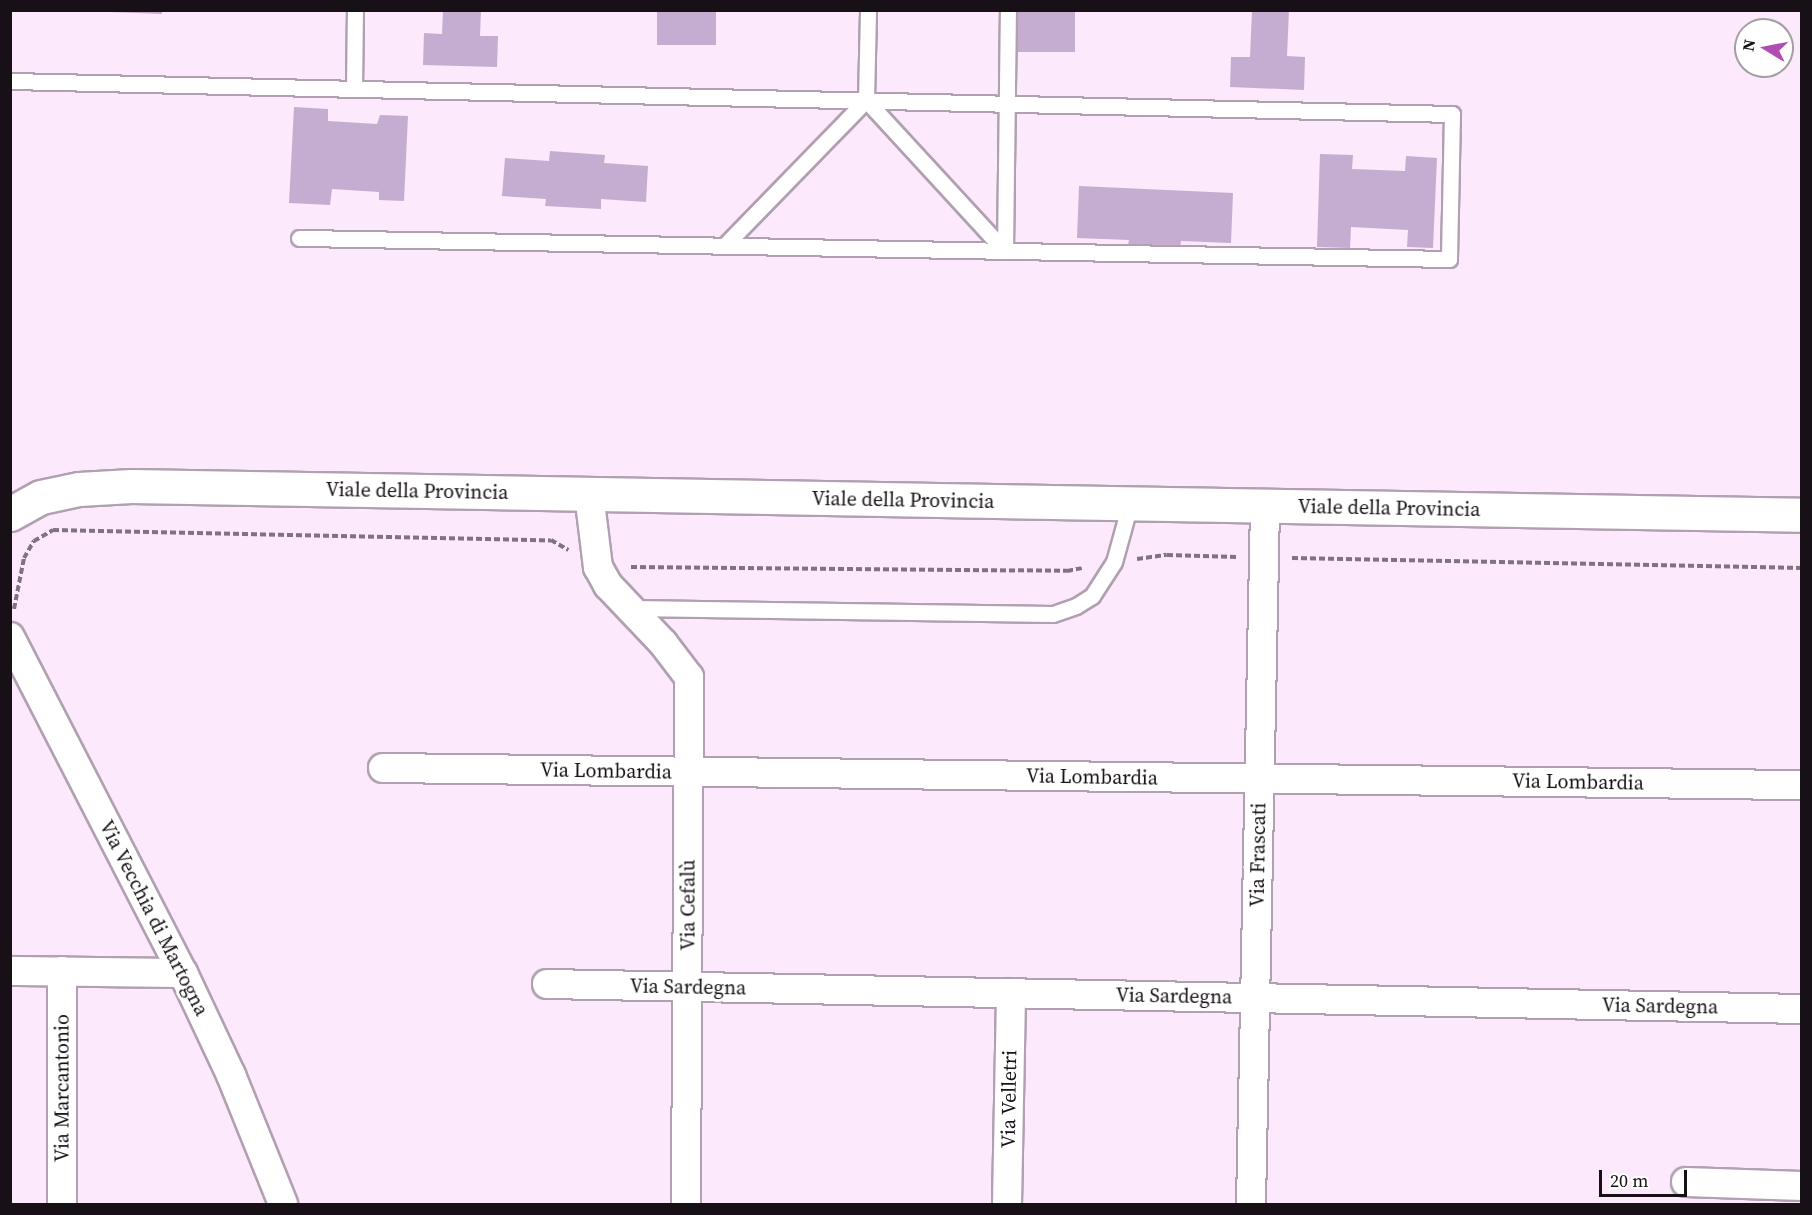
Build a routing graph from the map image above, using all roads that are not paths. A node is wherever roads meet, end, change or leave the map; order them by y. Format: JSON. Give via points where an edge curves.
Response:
{"nodes":[{"id":1,"x":355,"y":10,"type":"edge"},
{"id":2,"x":868,"y":10,"type":"edge"},
{"id":3,"x":1008,"y":10,"type":"edge"},
{"id":4,"x":10,"y":81,"type":"edge"},
{"id":5,"x":354,"y":88,"type":"junction"},
{"id":6,"x":866,"y":100,"type":"junction"},
{"id":7,"x":1007,"y":104,"type":"junction"},
{"id":8,"x":299,"y":238,"type":"dead end"},
{"id":9,"x":725,"y":245,"type":"junction"},
{"id":10,"x":1005,"y":250,"type":"junction"},
{"id":11,"x":590,"y":494,"type":"junction"},
{"id":12,"x":1130,"y":504,"type":"junction"},
{"id":13,"x":1265,"y":506,"type":"junction"},
{"id":14,"x":10,"y":514,"type":"edge"},
{"id":15,"x":1802,"y":515,"type":"edge"},
{"id":16,"x":631,"y":608,"type":"junction"},
{"id":17,"x":10,"y":637,"type":"edge"},
{"id":18,"x":382,"y":768,"type":"dead end"},
{"id":19,"x":688,"y":772,"type":"junction"},
{"id":20,"x":1259,"y":778,"type":"junction"},
{"id":21,"x":1802,"y":785,"type":"edge"},
{"id":22,"x":10,"y":971,"type":"edge"},
{"id":23,"x":62,"y":971,"type":"junction"},
{"id":24,"x":183,"y":972,"type":"junction"},
{"id":25,"x":547,"y":984,"type":"dead end"},
{"id":26,"x":687,"y":987,"type":"junction"},
{"id":27,"x":1011,"y":993,"type":"junction"},
{"id":28,"x":1255,"y":998,"type":"junction"},
{"id":29,"x":1802,"y":1010,"type":"edge"},
{"id":30,"x":1686,"y":1182,"type":"dead end"},
{"id":31,"x":1802,"y":1186,"type":"edge"},
{"id":32,"x":62,"y":1204,"type":"edge"},
{"id":33,"x":283,"y":1204,"type":"edge"},
{"id":34,"x":686,"y":1204,"type":"edge"},
{"id":35,"x":1007,"y":1204,"type":"edge"},
{"id":36,"x":1251,"y":1204,"type":"edge"}],
"edges":[{"from":1,"to":5,"type":"lane"},
{"from":2,"to":6,"type":"lane"},
{"from":3,"to":7,"type":"lane"},
{"from":4,"to":5,"type":"lane"},
{"from":5,"to":6,"type":"lane"},
{"from":6,"to":7,"type":"lane"},
{"from":6,"to":9,"type":"lane"},
{"from":6,"to":10,"type":"lane"},
{"from":7,"to":10,"type":"lane"},
{"from":7,"to":10,"type":"lane","via":[[1452,114],[1449,259]]},
{"from":8,"to":9,"type":"lane"},
{"from":9,"to":10,"type":"lane"},
{"from":11,"to":12,"type":"street","name":"Viale della Provincia"},
{"from":11,"to":14,"type":"street","name":"Viale della Provincia","via":[[131,486],[79,489],[41,497]]},
{"from":11,"to":16,"type":"street","via":[[598,567],[608,585]]},
{"from":12,"to":13,"type":"street","name":"Viale della Provincia"},
{"from":12,"to":16,"type":"lane","via":[[1114,562],[1092,596],[1053,614]]},
{"from":13,"to":15,"type":"street","name":"Viale della Provincia"},
{"from":13,"to":20,"type":"street","name":"Via Frascati"},
{"from":16,"to":19,"type":"street","name":"Via Cefalù","via":[[689,677]]},
{"from":17,"to":24,"type":"street","name":"Via Vecchia di Martogna"},
{"from":18,"to":19,"type":"street","name":"Via Lombardia"},
{"from":19,"to":20,"type":"street","name":"Via Lombardia"},
{"from":19,"to":26,"type":"street","name":"Via Cefalù"},
{"from":20,"to":21,"type":"street","name":"Via Lombardia"},
{"from":20,"to":28,"type":"street","name":"Via Frascati"},
{"from":22,"to":23,"type":"street"},
{"from":23,"to":24,"type":"street"},
{"from":23,"to":32,"type":"street","name":"Via Marcantonio"},
{"from":24,"to":33,"type":"street","name":"Via Vecchia di Martogna","via":[[231,1075]]},
{"from":25,"to":26,"type":"street","name":"Via Sardegna"},
{"from":26,"to":27,"type":"street","name":"Via Sardegna"},
{"from":26,"to":34,"type":"street","name":"Via Cefalù"},
{"from":27,"to":28,"type":"street","name":"Via Sardegna"},
{"from":27,"to":35,"type":"street","name":"Via Velletri"},
{"from":28,"to":29,"type":"street","name":"Via Sardegna"},
{"from":28,"to":36,"type":"street","name":"Via Frascati"},
{"from":30,"to":31,"type":"street"}]}
